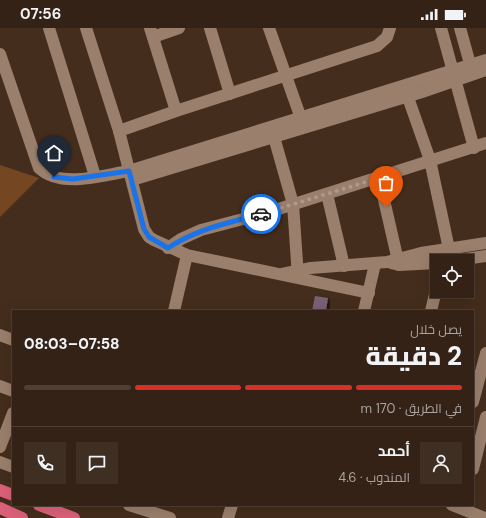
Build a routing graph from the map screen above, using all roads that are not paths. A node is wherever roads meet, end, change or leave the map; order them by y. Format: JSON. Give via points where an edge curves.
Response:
{"nodes":[{"id":1,"x":49,"y":28,"type":"edge"},
{"id":2,"x":86,"y":28,"type":"edge"},
{"id":3,"x":179,"y":28,"type":"edge"},
{"id":4,"x":210,"y":28,"type":"edge"},
{"id":5,"x":269,"y":28,"type":"edge"},
{"id":6,"x":441,"y":28,"type":"edge"},
{"id":7,"x":461,"y":28,"type":"edge"},
{"id":8,"x":388,"y":29,"type":"edge"},
{"id":9,"x":152,"y":33,"type":"edge"},
{"id":10,"x":0,"y":54,"type":"edge"},
{"id":11,"x":486,"y":60,"type":"edge"},
{"id":12,"x":472,"y":69,"type":"junction"},
{"id":13,"x":486,"y":70,"type":"edge"},
{"id":14,"x":454,"y":75,"type":"junction"},
{"id":15,"x":286,"y":76,"type":"junction"},
{"id":16,"x":406,"y":91,"type":"junction"},
{"id":17,"x":230,"y":94,"type":"junction"},
{"id":18,"x":176,"y":111,"type":"junction"},
{"id":19,"x":302,"y":122,"type":"junction"},
{"id":20,"x":119,"y":131,"type":"junction"},
{"id":21,"x":274,"y":137,"type":"junction"},
{"id":22,"x":486,"y":144,"type":"edge"},
{"id":23,"x":474,"y":148,"type":"junction"},
{"id":24,"x":430,"y":160,"type":"junction"},
{"id":25,"x":94,"y":176,"type":"junction"},
{"id":26,"x":130,"y":176,"type":"junction"},
{"id":27,"x":379,"y":178,"type":"junction"},
{"id":28,"x":327,"y":194,"type":"junction"},
{"id":29,"x":293,"y":204,"type":"junction"},
{"id":30,"x":486,"y":243,"type":"edge"},
{"id":31,"x":168,"y":248,"type":"junction"},
{"id":32,"x":449,"y":249,"type":"junction"},
{"id":33,"x":187,"y":255,"type":"junction"},
{"id":34,"x":486,"y":256,"type":"edge"},
{"id":35,"x":474,"y":258,"type":"edge"},
{"id":36,"x":390,"y":262,"type":"junction"},
{"id":37,"x":430,"y":263,"type":"edge"},
{"id":38,"x":344,"y":266,"type":"junction"},
{"id":39,"x":298,"y":274,"type":"junction"},
{"id":40,"x":369,"y":293,"type":"junction"},
{"id":41,"x":434,"y":298,"type":"edge"},
{"id":42,"x":174,"y":310,"type":"edge"},
{"id":43,"x":364,"y":310,"type":"edge"},
{"id":44,"x":431,"y":310,"type":"edge"},
{"id":45,"x":0,"y":335,"type":"edge"},
{"id":46,"x":12,"y":340,"type":"edge"},
{"id":47,"x":486,"y":353,"type":"edge"},
{"id":48,"x":0,"y":386,"type":"edge"},
{"id":49,"x":12,"y":391,"type":"edge"},
{"id":50,"x":474,"y":398,"type":"edge"},
{"id":51,"x":12,"y":415,"type":"edge"},
{"id":52,"x":486,"y":417,"type":"edge"},
{"id":53,"x":0,"y":447,"type":"edge"},
{"id":54,"x":0,"y":462,"type":"edge"},
{"id":55,"x":474,"y":465,"type":"edge"},
{"id":56,"x":12,"y":467,"type":"edge"},
{"id":57,"x":0,"y":490,"type":"edge"},
{"id":58,"x":12,"y":495,"type":"edge"},
{"id":59,"x":42,"y":506,"type":"edge"},
{"id":60,"x":132,"y":506,"type":"edge"},
{"id":61,"x":232,"y":506,"type":"edge"},
{"id":62,"x":460,"y":506,"type":"edge"},
{"id":63,"x":0,"y":508,"type":"edge"},
{"id":64,"x":22,"y":518,"type":"edge"},
{"id":65,"x":74,"y":518,"type":"edge"},
{"id":66,"x":170,"y":518,"type":"edge"},
{"id":67,"x":228,"y":518,"type":"edge"},
{"id":68,"x":485,"y":518,"type":"edge"}],
"edges":[{"from":1,"to":25,"type":"street"},
{"from":2,"to":20,"type":"street"},
{"from":3,"to":9,"type":"street"},
{"from":4,"to":17,"type":"street"},
{"from":5,"to":15,"type":"street"},
{"from":6,"to":14,"type":"street"},
{"from":7,"to":12,"type":"street"},
{"from":8,"to":15,"type":"street","via":[[382,43],[377,46]]},
{"from":9,"to":18,"type":"street"},
{"from":10,"to":25,"type":"street","via":[[39,168],[60,178]]},
{"from":11,"to":12,"type":"street"},
{"from":12,"to":13,"type":"street"},
{"from":12,"to":14,"type":"street"},
{"from":14,"to":16,"type":"street"},
{"from":14,"to":23,"type":"street"},
{"from":15,"to":17,"type":"street"},
{"from":15,"to":19,"type":"street"},
{"from":16,"to":19,"type":"street"},
{"from":16,"to":24,"type":"street"},
{"from":17,"to":18,"type":"street"},
{"from":18,"to":20,"type":"street"},
{"from":19,"to":21,"type":"street"},
{"from":19,"to":26,"type":"street"},
{"from":20,"to":26,"type":"street"},
{"from":21,"to":26,"type":"street"},
{"from":21,"to":29,"type":"street"},
{"from":22,"to":23,"type":"street"},
{"from":23,"to":24,"type":"street"},
{"from":24,"to":27,"type":"street"},
{"from":24,"to":32,"type":"street"},
{"from":25,"to":26,"type":"street"},
{"from":26,"to":31,"type":"street","via":[[144,229],[149,237]]},
{"from":27,"to":28,"type":"street"},
{"from":27,"to":36,"type":"street"},
{"from":28,"to":29,"type":"street"},
{"from":28,"to":38,"type":"street"},
{"from":29,"to":31,"type":"street","via":[[201,230]]},
{"from":29,"to":39,"type":"street"},
{"from":30,"to":32,"type":"street"},
{"from":31,"to":33,"type":"street"},
{"from":32,"to":36,"type":"street"},
{"from":33,"to":39,"type":"street","via":[[277,275]]},
{"from":33,"to":42,"type":"street"},
{"from":34,"to":35,"type":"street"},
{"from":36,"to":37,"type":"street"},
{"from":36,"to":38,"type":"street"},
{"from":36,"to":40,"type":"street"},
{"from":38,"to":39,"type":"street"},
{"from":39,"to":40,"type":"street","via":[[316,281]]},
{"from":40,"to":43,"type":"street"},
{"from":41,"to":44,"type":"street"},
{"from":45,"to":46,"type":"street"},
{"from":47,"to":50,"type":"street"},
{"from":48,"to":49,"type":"street"},
{"from":51,"to":53,"type":"street"},
{"from":52,"to":55,"type":"street"},
{"from":54,"to":56,"type":"street"},
{"from":57,"to":58,"type":"highway"},
{"from":59,"to":65,"type":"highway"},
{"from":60,"to":66,"type":"street"},
{"from":61,"to":67,"type":"street"},
{"from":62,"to":68,"type":"street"},
{"from":63,"to":64,"type":"highway"}]}
